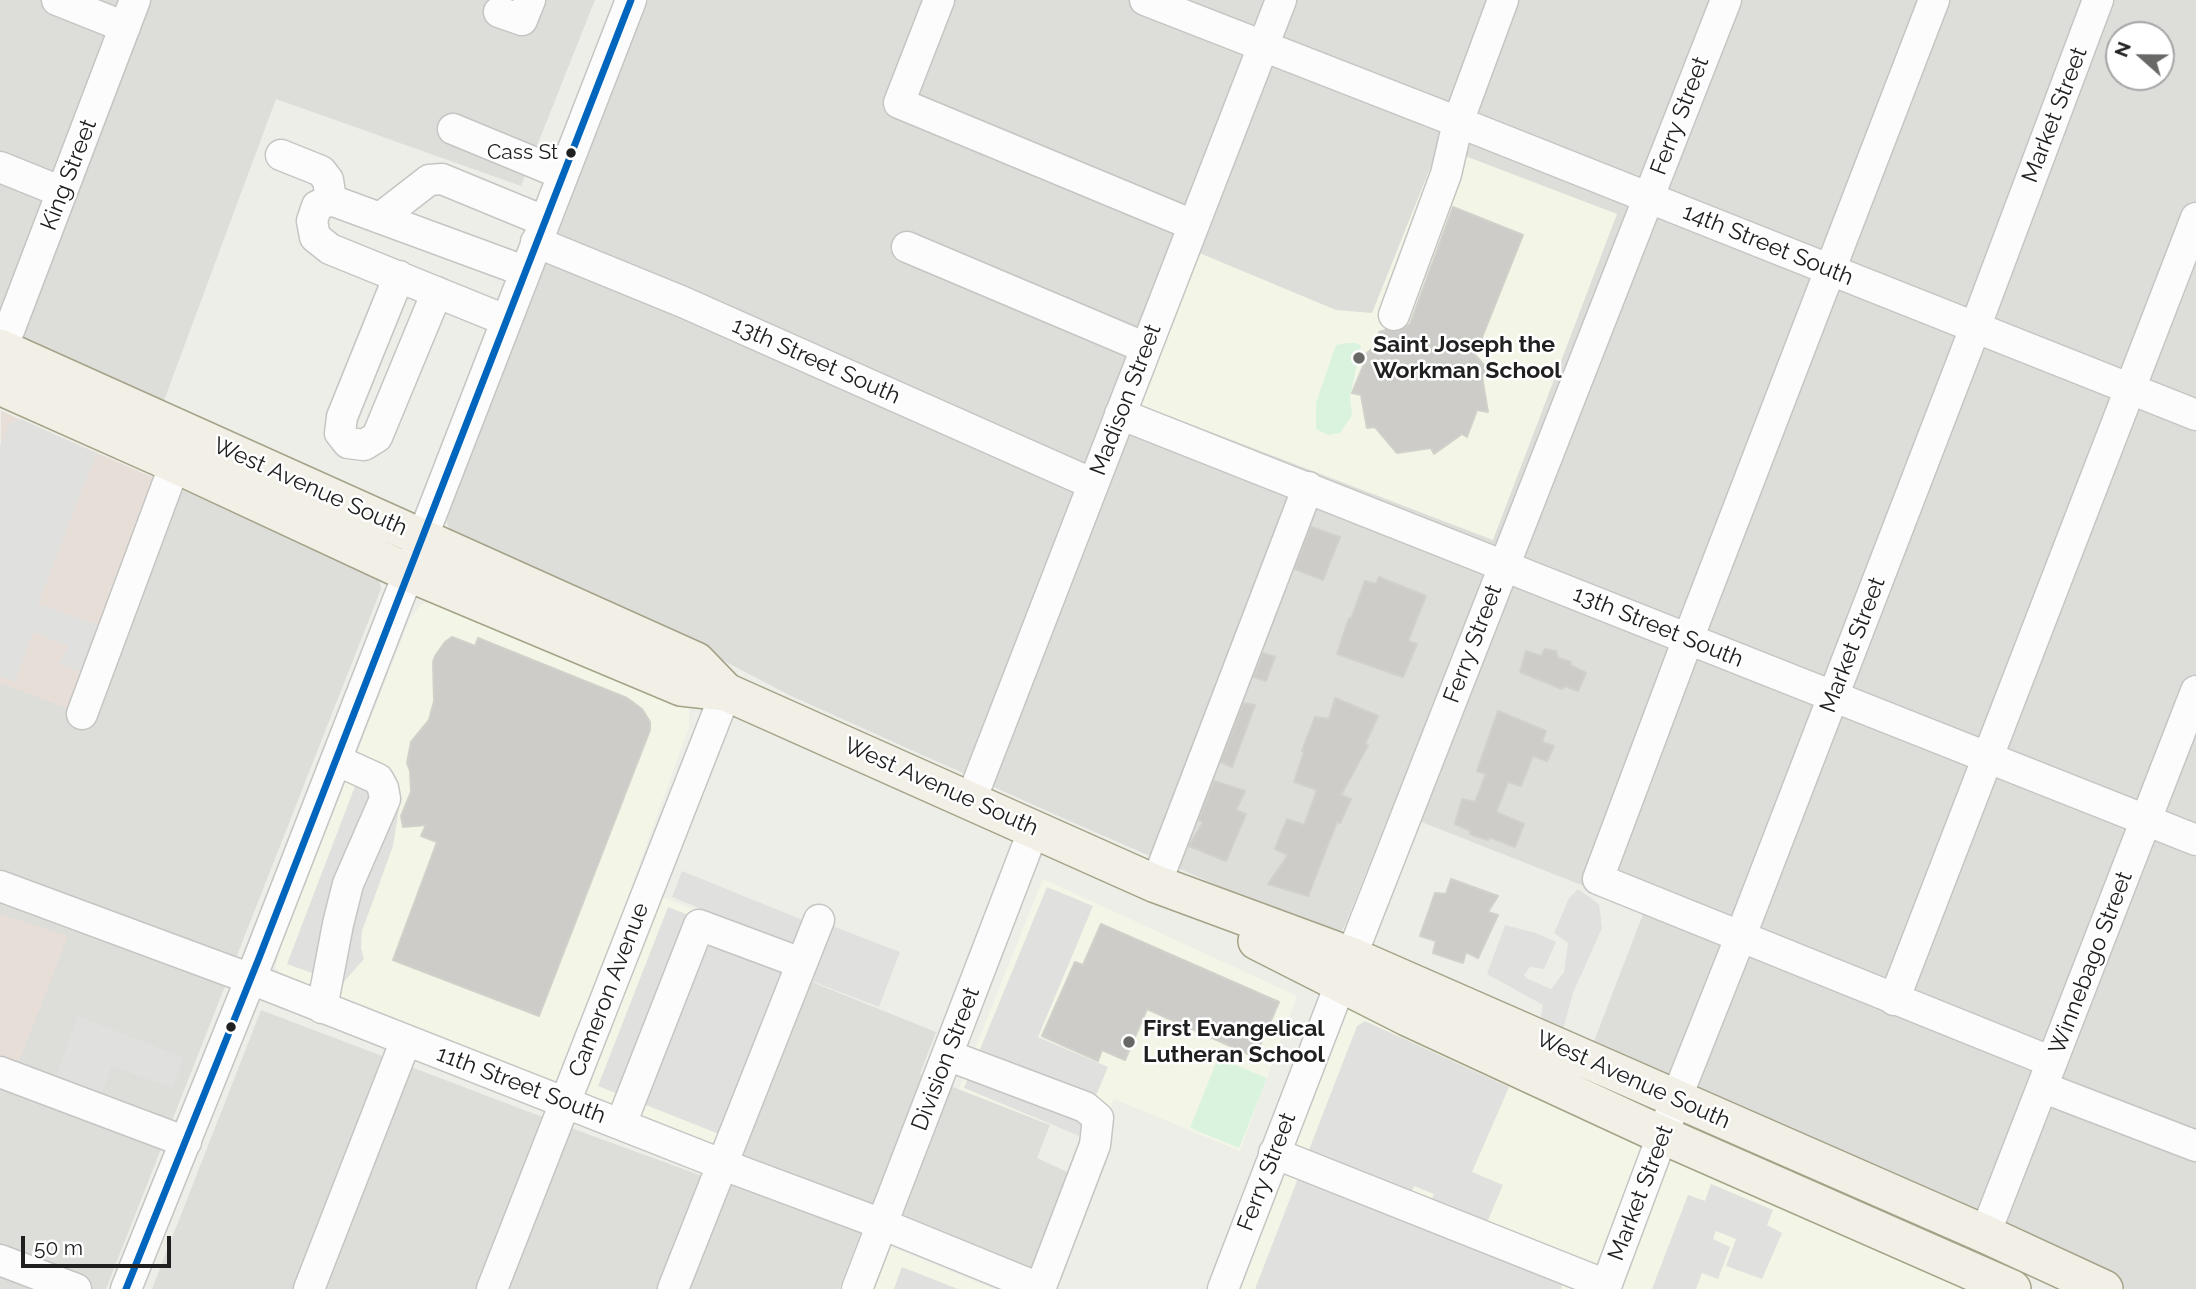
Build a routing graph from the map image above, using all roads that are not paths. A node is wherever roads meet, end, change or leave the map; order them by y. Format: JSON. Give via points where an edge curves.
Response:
{"nodes":[{"id":1,"x":57,"y":0,"type":"edge"},
{"id":2,"x":530,"y":0,"type":"edge"},
{"id":3,"x":631,"y":0,"type":"edge"},
{"id":4,"x":939,"y":0,"type":"edge"},
{"id":5,"x":1145,"y":0,"type":"edge"},
{"id":6,"x":1281,"y":0,"type":"edge"},
{"id":7,"x":1503,"y":0,"type":"edge"},
{"id":8,"x":1726,"y":0,"type":"edge"},
{"id":9,"x":1934,"y":0,"type":"edge"},
{"id":10,"x":2098,"y":0,"type":"edge"},
{"id":11,"x":499,"y":12,"type":"dead end"},
{"id":12,"x":130,"y":13,"type":"edge"},
{"id":13,"x":1262,"y":47,"type":"junction"},
{"id":14,"x":1458,"y":121,"type":"junction"},
{"id":15,"x":453,"y":129,"type":"dead end"},
{"id":16,"x":281,"y":155,"type":"dead end"},
{"id":17,"x":0,"y":167,"type":"edge"},
{"id":18,"x":562,"y":174,"type":"junction"},
{"id":19,"x":62,"y":192,"type":"junction"},
{"id":20,"x":1648,"y":198,"type":"junction"},
{"id":21,"x":331,"y":200,"type":"junction"},
{"id":22,"x":380,"y":218,"type":"junction"},
{"id":23,"x":2196,"y":218,"type":"edge"},
{"id":24,"x":1193,"y":225,"type":"junction"},
{"id":25,"x":540,"y":231,"type":"junction"},
{"id":26,"x":907,"y":247,"type":"dead end"},
{"id":27,"x":1830,"y":270,"type":"junction"},
{"id":28,"x":524,"y":271,"type":"junction"},
{"id":29,"x":399,"y":276,"type":"junction"},
{"id":30,"x":436,"y":292,"type":"junction"},
{"id":31,"x":1394,"y":315,"type":"dead end"},
{"id":32,"x":505,"y":320,"type":"junction"},
{"id":33,"x":1975,"y":328,"type":"junction"},
{"id":34,"x":1146,"y":348,"type":"junction"},
{"id":35,"x":1,"y":349,"type":"edge"},
{"id":36,"x":0,"y":386,"type":"edge"},
{"id":37,"x":2130,"y":390,"type":"junction"},
{"id":38,"x":1121,"y":414,"type":"junction"},
{"id":39,"x":2196,"y":415,"type":"edge"},
{"id":40,"x":175,"y":464,"type":"junction"},
{"id":41,"x":1093,"y":484,"type":"junction"},
{"id":42,"x":1308,"y":487,"type":"junction"},
{"id":43,"x":421,"y":537,"type":"junction"},
{"id":44,"x":1505,"y":565,"type":"junction"},
{"id":45,"x":407,"y":572,"type":"junction"},
{"id":46,"x":1688,"y":639,"type":"junction"},
{"id":47,"x":2196,"y":691,"type":"edge"},
{"id":48,"x":726,"y":692,"type":"junction"},
{"id":49,"x":1833,"y":697,"type":"junction"},
{"id":50,"x":82,"y":714,"type":"dead end"},
{"id":51,"x":1988,"y":758,"type":"junction"},
{"id":52,"x":336,"y":760,"type":"junction"},
{"id":53,"x":971,"y":800,"type":"junction"},
{"id":54,"x":2146,"y":821,"type":"junction"},
{"id":55,"x":1034,"y":829,"type":"junction"},
{"id":56,"x":2196,"y":840,"type":"edge"},
{"id":57,"x":1156,"y":884,"type":"junction"},
{"id":58,"x":0,"y":886,"type":"edge"},
{"id":59,"x":819,"y":920,"type":"dead end"},
{"id":60,"x":1740,"y":938,"type":"junction"},
{"id":61,"x":801,"y":963,"type":"junction"},
{"id":62,"x":1345,"y":970,"type":"junction"},
{"id":63,"x":251,"y":979,"type":"junction"},
{"id":64,"x":1894,"y":1000,"type":"junction"},
{"id":65,"x":322,"y":1008,"type":"junction"},
{"id":66,"x":405,"y":1040,"type":"junction"},
{"id":67,"x":947,"y":1055,"type":"junction"},
{"id":68,"x":0,"y":1072,"type":"edge"},
{"id":69,"x":2047,"y":1074,"type":"junction"},
{"id":70,"x":1676,"y":1099,"type":"junction"},
{"id":71,"x":564,"y":1102,"type":"junction"},
{"id":72,"x":621,"y":1124,"type":"junction"},
{"id":73,"x":1662,"y":1135,"type":"junction"},
{"id":74,"x":186,"y":1142,"type":"junction"},
{"id":75,"x":2196,"y":1146,"type":"edge"},
{"id":76,"x":1274,"y":1153,"type":"junction"},
{"id":77,"x":721,"y":1164,"type":"junction"},
{"id":78,"x":882,"y":1224,"type":"junction"},
{"id":79,"x":1984,"y":1234,"type":"junction"},
{"id":80,"x":0,"y":1260,"type":"edge"},
{"id":81,"x":1605,"y":1287,"type":"edge"},
{"id":82,"x":76,"y":1289,"type":"edge"},
{"id":83,"x":126,"y":1289,"type":"edge"},
{"id":84,"x":309,"y":1289,"type":"edge"},
{"id":85,"x":492,"y":1289,"type":"edge"},
{"id":86,"x":673,"y":1289,"type":"edge"},
{"id":87,"x":857,"y":1289,"type":"edge"},
{"id":88,"x":1040,"y":1289,"type":"edge"},
{"id":89,"x":1223,"y":1289,"type":"edge"},
{"id":90,"x":2012,"y":1289,"type":"edge"},
{"id":91,"x":2105,"y":1289,"type":"edge"}],
"edges":[{"from":1,"to":12,"type":"street"},
{"from":2,"to":11,"type":"street","via":[[522,20]]},
{"from":3,"to":18,"type":"street"},
{"from":4,"to":24,"type":"street","via":[[899,103]]},
{"from":5,"to":13,"type":"street","name":"14th Street South"},
{"from":6,"to":13,"type":"street","name":"Madison Street"},
{"from":7,"to":14,"type":"street"},
{"from":8,"to":20,"type":"street","name":"Ferry Street"},
{"from":9,"to":27,"type":"street"},
{"from":10,"to":33,"type":"street","name":"Market Street"},
{"from":12,"to":19,"type":"street","name":"King Street"},
{"from":13,"to":14,"type":"street","name":"14th Street South"},
{"from":13,"to":24,"type":"street","name":"Madison Street"},
{"from":14,"to":20,"type":"street","name":"14th Street South"},
{"from":14,"to":31,"type":"street","via":[[1446,174]]},
{"from":15,"to":18,"type":"street"},
{"from":16,"to":21,"type":"street","via":[[321,171],[328,180]]},
{"from":17,"to":19,"type":"street"},
{"from":18,"to":25,"type":"street"},
{"from":19,"to":35,"type":"street","name":"King Street"},
{"from":20,"to":27,"type":"street","name":"14th Street South"},
{"from":20,"to":44,"type":"street","name":"Ferry Street"},
{"from":21,"to":22,"type":"street"},
{"from":21,"to":29,"type":"street","via":[[317,206],[312,220],[315,237],[330,249]]},
{"from":22,"to":25,"type":"street","name":"13th Street South","via":[[429,180],[442,178]]},
{"from":22,"to":28,"type":"street"},
{"from":23,"to":37,"type":"street"},
{"from":24,"to":34,"type":"street","name":"Madison Street"},
{"from":25,"to":28,"type":"street"},
{"from":25,"to":41,"type":"street","name":"13th Street South","via":[[683,302]]},
{"from":26,"to":34,"type":"street"},
{"from":27,"to":33,"type":"street","name":"14th Street South"},
{"from":27,"to":46,"type":"street"},
{"from":28,"to":32,"type":"street"},
{"from":29,"to":30,"type":"street"},
{"from":29,"to":30,"type":"street","via":[[361,355],[342,417],[340,433],[348,443],[364,445],[377,437]]},
{"from":30,"to":32,"type":"street"},
{"from":32,"to":43,"type":"street"},
{"from":33,"to":37,"type":"street","name":"14th Street South"},
{"from":33,"to":49,"type":"street","name":"Market Street"},
{"from":34,"to":38,"type":"street","name":"Madison Street"},
{"from":35,"to":43,"type":"main road","name":"West Avenue South"},
{"from":36,"to":40,"type":"main road","name":"West Avenue South"},
{"from":37,"to":39,"type":"street","name":"14th Street South"},
{"from":37,"to":51,"type":"street"},
{"from":38,"to":41,"type":"street","name":"Madison Street"},
{"from":38,"to":42,"type":"street","name":"13th Street South"},
{"from":40,"to":45,"type":"main road","name":"West Avenue South"},
{"from":40,"to":50,"type":"street"},
{"from":41,"to":53,"type":"street","name":"Madison Street"},
{"from":42,"to":44,"type":"street","name":"13th Street South"},
{"from":42,"to":57,"type":"street"},
{"from":43,"to":45,"type":"street"},
{"from":43,"to":48,"type":"main road","name":"West Avenue South","via":[[696,662]]},
{"from":44,"to":46,"type":"street","name":"13th Street South"},
{"from":44,"to":62,"type":"street","name":"Ferry Street"},
{"from":45,"to":48,"type":"main road","name":"West Avenue South","via":[[681,687]]},
{"from":45,"to":52,"type":"street"},
{"from":46,"to":49,"type":"street","name":"13th Street South"},
{"from":46,"to":60,"type":"street","via":[[1598,880]]},
{"from":47,"to":54,"type":"street","name":"Winnebago Street"},
{"from":48,"to":53,"type":"main road","name":"West Avenue South"},
{"from":48,"to":71,"type":"street","name":"Cameron Avenue"},
{"from":49,"to":51,"type":"street","name":"13th Street South"},
{"from":49,"to":60,"type":"street","name":"Market Street"},
{"from":51,"to":54,"type":"street","name":"13th Street South"},
{"from":51,"to":64,"type":"street"},
{"from":52,"to":63,"type":"street"},
{"from":52,"to":65,"type":"street","via":[[378,779],[385,799],[348,884]]},
{"from":53,"to":55,"type":"main road","name":"West Avenue South"},
{"from":54,"to":56,"type":"street","name":"13th Street South"},
{"from":54,"to":69,"type":"street","name":"Winnebago Street"},
{"from":55,"to":57,"type":"main road","name":"West Avenue South"},
{"from":55,"to":67,"type":"street","name":"Division Street"},
{"from":57,"to":62,"type":"main road","name":"West Avenue South"},
{"from":58,"to":63,"type":"street","name":"11th Street South"},
{"from":59,"to":61,"type":"street"},
{"from":60,"to":64,"type":"street"},
{"from":60,"to":70,"type":"street","name":"Market Street"},
{"from":61,"to":72,"type":"street","via":[[699,925]]},
{"from":61,"to":77,"type":"street"},
{"from":62,"to":70,"type":"main road","name":"West Avenue South"},
{"from":62,"to":73,"type":"main road","name":"West Avenue South"},
{"from":62,"to":76,"type":"street","name":"Ferry Street"},
{"from":63,"to":65,"type":"street","name":"11th Street South"},
{"from":63,"to":74,"type":"street"},
{"from":64,"to":69,"type":"street"},
{"from":65,"to":66,"type":"street","name":"11th Street South"},
{"from":66,"to":71,"type":"street","name":"11th Street South"},
{"from":66,"to":84,"type":"street"},
{"from":67,"to":78,"type":"street","name":"Division Street"},
{"from":67,"to":88,"type":"street","via":[[1084,1107],[1098,1118],[1095,1145]]},
{"from":68,"to":74,"type":"street"},
{"from":69,"to":75,"type":"street"},
{"from":69,"to":79,"type":"street","name":"Winnebago Street"},
{"from":70,"to":73,"type":"street","name":"Market Street"},
{"from":70,"to":79,"type":"main road","name":"West Avenue South"},
{"from":71,"to":72,"type":"street","name":"11th Street South"},
{"from":71,"to":85,"type":"street","name":"Cameron Avenue"},
{"from":72,"to":77,"type":"street","name":"11th Street South"},
{"from":73,"to":81,"type":"street","name":"Market Street"},
{"from":73,"to":90,"type":"main road","name":"West Avenue South"},
{"from":74,"to":83,"type":"street"},
{"from":76,"to":81,"type":"street"},
{"from":76,"to":89,"type":"street","name":"Ferry Street"},
{"from":77,"to":78,"type":"street","name":"11th Street South"},
{"from":77,"to":86,"type":"street"},
{"from":78,"to":87,"type":"street","name":"Division Street"},
{"from":78,"to":88,"type":"street","name":"11th Street South"},
{"from":79,"to":91,"type":"main road","name":"West Avenue South"},
{"from":80,"to":82,"type":"street"}]}
